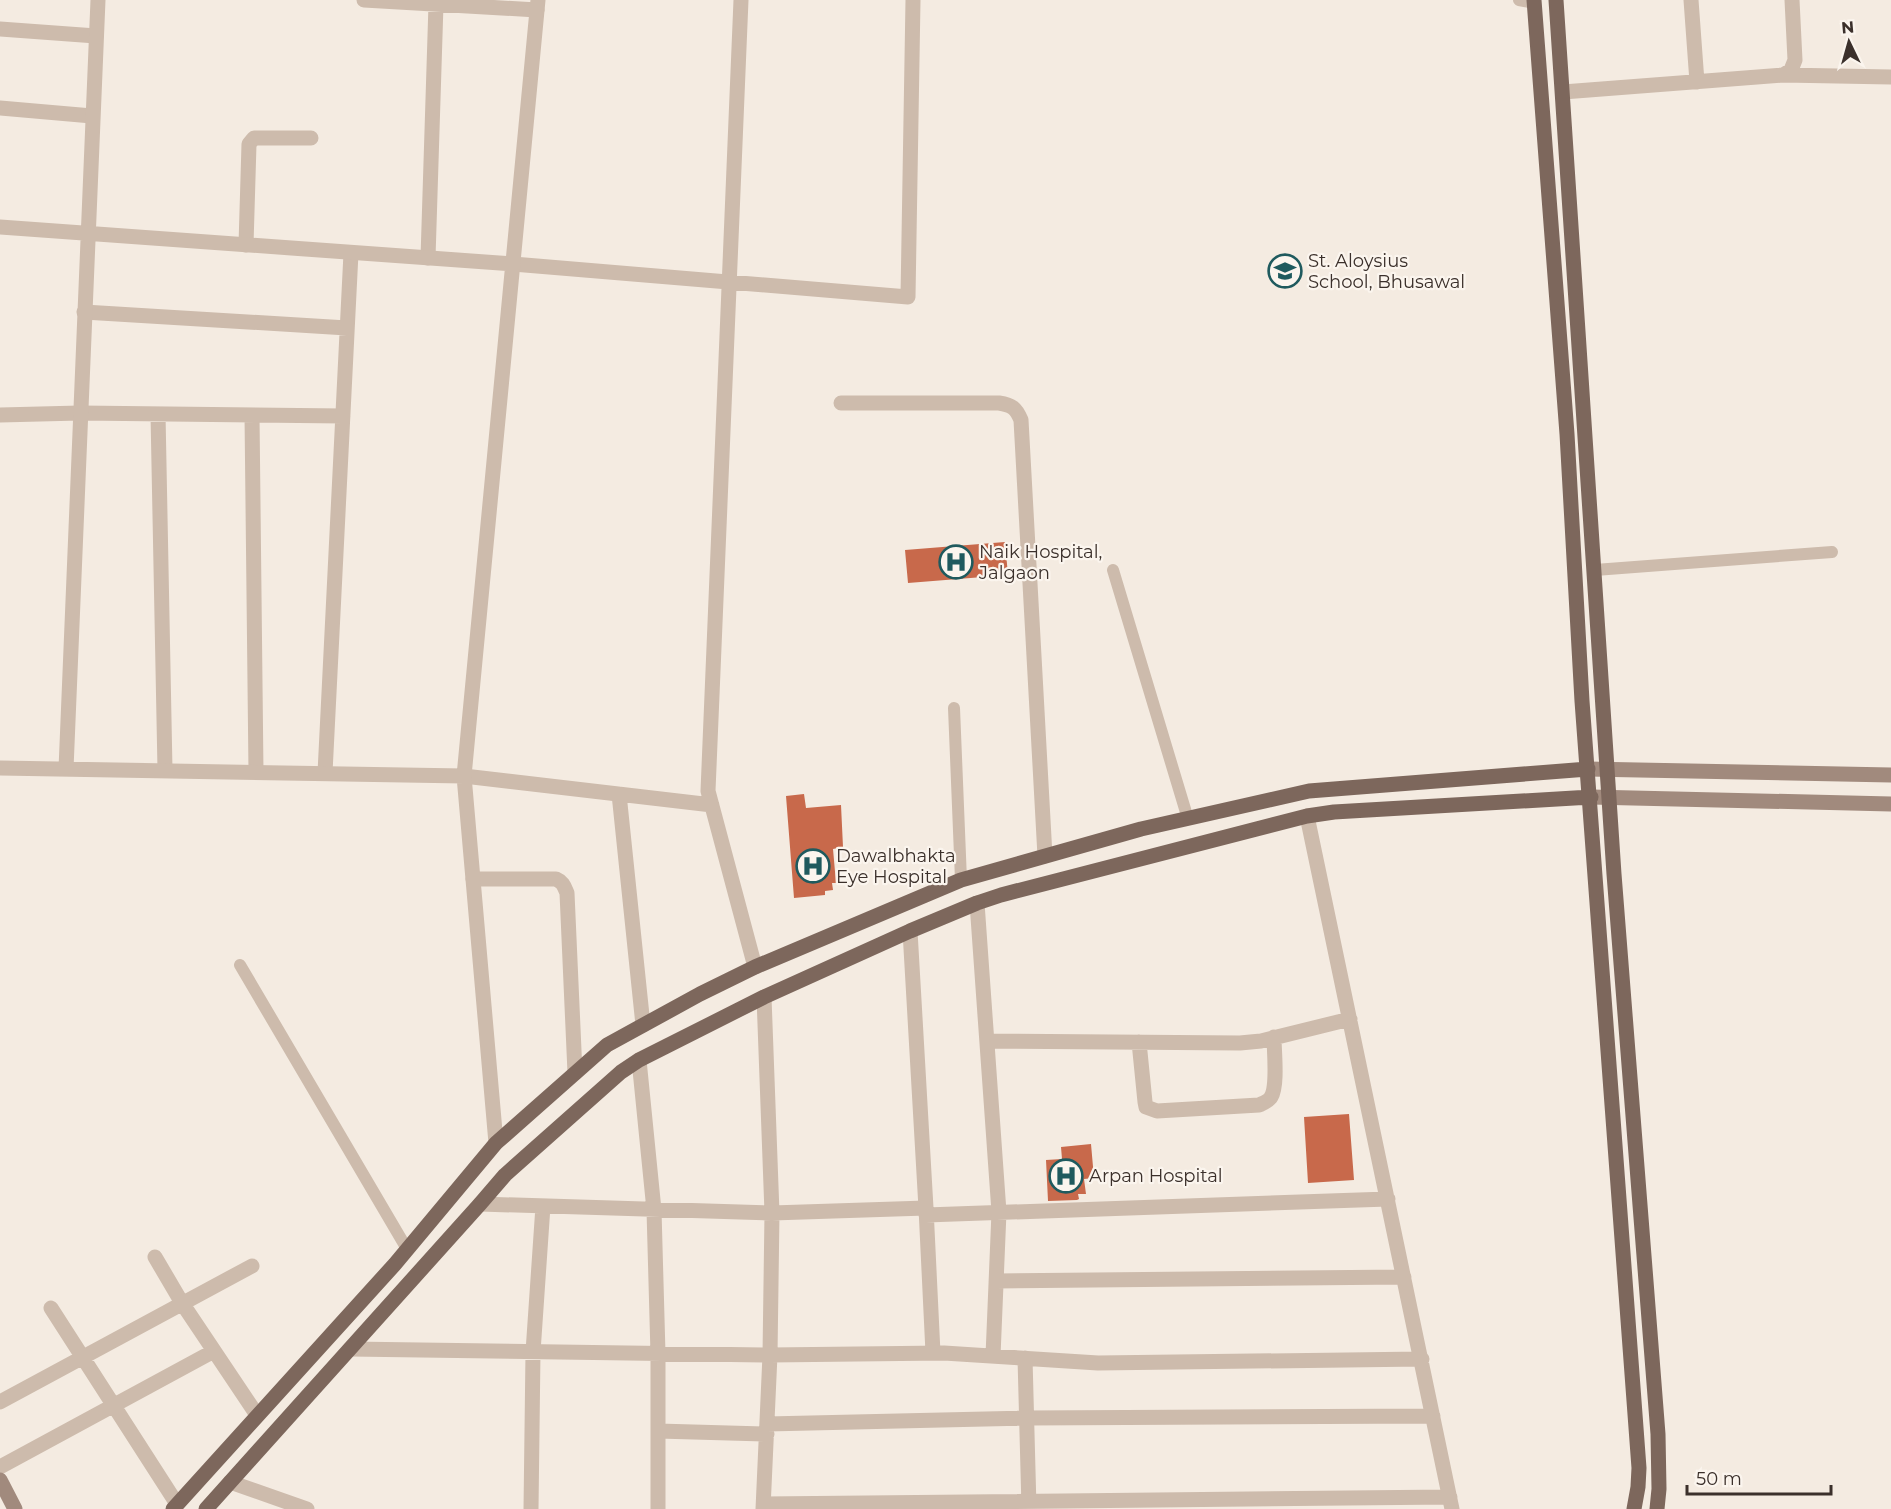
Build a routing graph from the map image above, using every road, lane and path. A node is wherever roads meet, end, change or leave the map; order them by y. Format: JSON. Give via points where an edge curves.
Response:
{"nodes":[{"id":1,"x":98,"y":0,"type":"edge"},
{"id":2,"x":364,"y":0,"type":"edge"},
{"id":3,"x":741,"y":0,"type":"edge"},
{"id":4,"x":913,"y":0,"type":"edge"},
{"id":5,"x":1556,"y":0,"type":"edge"},
{"id":6,"x":1691,"y":0,"type":"edge"},
{"id":7,"x":1792,"y":0,"type":"edge"},
{"id":8,"x":1529,"y":1,"type":"edge"},
{"id":9,"x":436,"y":4,"type":"junction"},
{"id":10,"x":538,"y":5,"type":"edge"},
{"id":11,"x":0,"y":29,"type":"edge"},
{"id":12,"x":96,"y":36,"type":"junction"},
{"id":13,"x":1783,"y":75,"type":"junction"},
{"id":14,"x":1891,"y":77,"type":"edge"},
{"id":15,"x":1697,"y":82,"type":"junction"},
{"id":16,"x":1563,"y":92,"type":"junction"},
{"id":17,"x":0,"y":108,"type":"edge"},
{"id":18,"x":92,"y":116,"type":"junction"},
{"id":19,"x":311,"y":138,"type":"dead end"},
{"id":20,"x":0,"y":227,"type":"edge"},
{"id":21,"x":87,"y":233,"type":"junction"},
{"id":22,"x":246,"y":245,"type":"junction"},
{"id":23,"x":351,"y":253,"type":"junction"},
{"id":24,"x":428,"y":258,"type":"junction"},
{"id":25,"x":513,"y":264,"type":"junction"},
{"id":26,"x":728,"y":282,"type":"junction"},
{"id":27,"x":84,"y":312,"type":"junction"},
{"id":28,"x":347,"y":328,"type":"junction"},
{"id":29,"x":841,"y":404,"type":"dead end"},
{"id":30,"x":80,"y":413,"type":"junction"},
{"id":31,"x":158,"y":414,"type":"junction"},
{"id":32,"x":0,"y":415,"type":"edge"},
{"id":33,"x":252,"y":415,"type":"junction"},
{"id":34,"x":343,"y":416,"type":"junction"},
{"id":35,"x":1832,"y":552,"type":"dead end"},
{"id":36,"x":1113,"y":570,"type":"dead end"},
{"id":37,"x":1594,"y":570,"type":"junction"},
{"id":38,"x":954,"y":708,"type":"dead end"},
{"id":39,"x":0,"y":768,"type":"edge"},
{"id":40,"x":1608,"y":768,"type":"junction"},
{"id":41,"x":66,"y":769,"type":"junction"},
{"id":42,"x":1588,"y":769,"type":"junction"},
{"id":43,"x":165,"y":770,"type":"junction"},
{"id":44,"x":256,"y":772,"type":"junction"},
{"id":45,"x":326,"y":773,"type":"junction"},
{"id":46,"x":1891,"y":775,"type":"edge"},
{"id":47,"x":464,"y":776,"type":"junction"},
{"id":48,"x":619,"y":794,"type":"junction"},
{"id":49,"x":1591,"y":797,"type":"junction"},
{"id":50,"x":1610,"y":797,"type":"junction"},
{"id":51,"x":1891,"y":804,"type":"edge"},
{"id":52,"x":712,"y":805,"type":"junction"},
{"id":53,"x":1307,"y":816,"type":"junction"},
{"id":54,"x":1188,"y":819,"type":"junction"},
{"id":55,"x":1045,"y":856,"type":"junction"},
{"id":56,"x":473,"y":879,"type":"junction"},
{"id":57,"x":961,"y":880,"type":"junction"},
{"id":58,"x":977,"y":903,"type":"junction"},
{"id":59,"x":910,"y":931,"type":"junction"},
{"id":60,"x":1619,"y":945,"type":"junction"},
{"id":61,"x":1601,"y":946,"type":"junction"},
{"id":62,"x":240,"y":965,"type":"dead end"},
{"id":63,"x":755,"y":967,"type":"junction"},
{"id":64,"x":764,"y":997,"type":"junction"},
{"id":65,"x":1350,"y":1019,"type":"junction"},
{"id":66,"x":643,"y":1025,"type":"junction"},
{"id":67,"x":1274,"y":1038,"type":"junction"},
{"id":68,"x":987,"y":1041,"type":"junction"},
{"id":69,"x":1139,"y":1042,"type":"junction"},
{"id":70,"x":639,"y":1060,"type":"junction"},
{"id":71,"x":575,"y":1073,"type":"junction"},
{"id":72,"x":1613,"y":1113,"type":"junction"},
{"id":73,"x":1633,"y":1115,"type":"junction"},
{"id":74,"x":496,"y":1143,"type":"junction"},
{"id":75,"x":1388,"y":1199,"type":"junction"},
{"id":76,"x":480,"y":1204,"type":"junction"},
{"id":77,"x":543,"y":1206,"type":"junction"},
{"id":78,"x":654,"y":1210,"type":"junction"},
{"id":79,"x":926,"y":1211,"type":"junction"},
{"id":80,"x":999,"y":1212,"type":"junction"},
{"id":81,"x":772,"y":1213,"type":"junction"},
{"id":82,"x":1623,"y":1247,"type":"junction"},
{"id":83,"x":407,"y":1249,"type":"junction"},
{"id":84,"x":1643,"y":1249,"type":"junction"},
{"id":85,"x":155,"y":1257,"type":"dead end"},
{"id":86,"x":252,"y":1266,"type":"dead end"},
{"id":87,"x":1404,"y":1276,"type":"junction"},
{"id":88,"x":996,"y":1281,"type":"junction"},
{"id":89,"x":182,"y":1303,"type":"junction"},
{"id":90,"x":51,"y":1308,"type":"dead end"},
{"id":91,"x":1650,"y":1338,"type":"junction"},
{"id":92,"x":1630,"y":1340,"type":"junction"},
{"id":93,"x":350,"y":1349,"type":"junction"},
{"id":94,"x":214,"y":1351,"type":"junction"},
{"id":95,"x":533,"y":1352,"type":"junction"},
{"id":96,"x":933,"y":1353,"type":"junction"},
{"id":97,"x":658,"y":1354,"type":"junction"},
{"id":98,"x":770,"y":1355,"type":"junction"},
{"id":99,"x":993,"y":1356,"type":"junction"},
{"id":100,"x":82,"y":1357,"type":"junction"},
{"id":101,"x":1024,"y":1358,"type":"junction"},
{"id":102,"x":1422,"y":1359,"type":"junction"},
{"id":103,"x":0,"y":1402,"type":"edge"},
{"id":104,"x":113,"y":1405,"type":"junction"},
{"id":105,"x":257,"y":1415,"type":"junction"},
{"id":106,"x":1433,"y":1416,"type":"junction"},
{"id":107,"x":1028,"y":1418,"type":"junction"},
{"id":108,"x":767,"y":1429,"type":"junction"},
{"id":109,"x":658,"y":1431,"type":"junction"},
{"id":110,"x":1636,"y":1432,"type":"junction"},
{"id":111,"x":1658,"y":1434,"type":"junction"},
{"id":112,"x":0,"y":1467,"type":"edge"},
{"id":113,"x":0,"y":1480,"type":"edge"},
{"id":114,"x":230,"y":1482,"type":"junction"},
{"id":115,"x":1451,"y":1503,"type":"edge"},
{"id":116,"x":1029,"y":1505,"type":"edge"},
{"id":117,"x":764,"y":1506,"type":"edge"},
{"id":118,"x":175,"y":1507,"type":"edge"},
{"id":119,"x":15,"y":1509,"type":"edge"},
{"id":120,"x":206,"y":1509,"type":"edge"},
{"id":121,"x":307,"y":1509,"type":"edge"},
{"id":122,"x":531,"y":1509,"type":"edge"},
{"id":123,"x":658,"y":1509,"type":"edge"},
{"id":124,"x":1634,"y":1509,"type":"edge"},
{"id":125,"x":1657,"y":1509,"type":"edge"}],
"edges":[{"from":1,"to":12,"type":"street"},
{"from":2,"to":9,"type":"street"},
{"from":3,"to":26,"type":"street"},
{"from":4,"to":26,"type":"street","via":[[908,297]]},
{"from":5,"to":16,"type":"main road"},
{"from":6,"to":15,"type":"street"},
{"from":7,"to":13,"type":"street","via":[[1795,60],[1791,70]]},
{"from":8,"to":42,"type":"main road","via":[[1566,423]]},
{"from":9,"to":10,"type":"street"},
{"from":9,"to":24,"type":"street"},
{"from":10,"to":25,"type":"street"},
{"from":11,"to":12,"type":"street"},
{"from":12,"to":18,"type":"street"},
{"from":13,"to":14,"type":"street"},
{"from":13,"to":15,"type":"street"},
{"from":15,"to":16,"type":"street"},
{"from":16,"to":37,"type":"main road"},
{"from":17,"to":18,"type":"street"},
{"from":18,"to":21,"type":"street"},
{"from":19,"to":22,"type":"street","via":[[264,137],[254,138],[249,144]]},
{"from":20,"to":21,"type":"street"},
{"from":21,"to":22,"type":"street"},
{"from":21,"to":27,"type":"street"},
{"from":22,"to":23,"type":"street"},
{"from":23,"to":24,"type":"street"},
{"from":23,"to":28,"type":"street"},
{"from":24,"to":25,"type":"street"},
{"from":25,"to":26,"type":"street"},
{"from":25,"to":47,"type":"street"},
{"from":26,"to":52,"type":"street","via":[[708,791]]},
{"from":27,"to":28,"type":"street"},
{"from":27,"to":30,"type":"street"},
{"from":28,"to":34,"type":"street"},
{"from":29,"to":55,"type":"street","via":[[999,403],[1017,410],[1021,420]]},
{"from":30,"to":31,"type":"street"},
{"from":30,"to":32,"type":"street"},
{"from":30,"to":41,"type":"street"},
{"from":31,"to":33,"type":"street"},
{"from":31,"to":43,"type":"street"},
{"from":33,"to":34,"type":"street"},
{"from":33,"to":44,"type":"street"},
{"from":34,"to":45,"type":"street"},
{"from":35,"to":37,"type":"lane"},
{"from":36,"to":54,"type":"lane"},
{"from":37,"to":40,"type":"main road"},
{"from":38,"to":57,"type":"lane"},
{"from":39,"to":41,"type":"street"},
{"from":40,"to":42,"type":"main road"},
{"from":40,"to":46,"type":"main road"},
{"from":40,"to":50,"type":"main road"},
{"from":41,"to":43,"type":"street"},
{"from":42,"to":49,"type":"main road"},
{"from":42,"to":54,"type":"main road","via":[[1309,791]]},
{"from":43,"to":44,"type":"street"},
{"from":44,"to":45,"type":"street"},
{"from":45,"to":47,"type":"street"},
{"from":47,"to":48,"type":"street"},
{"from":47,"to":56,"type":"street"},
{"from":48,"to":52,"type":"street"},
{"from":48,"to":66,"type":"street"},
{"from":49,"to":50,"type":"main road"},
{"from":49,"to":53,"type":"main road"},
{"from":49,"to":61,"type":"main road"},
{"from":50,"to":51,"type":"main road"},
{"from":50,"to":60,"type":"main road"},
{"from":52,"to":63,"type":"street"},
{"from":53,"to":58,"type":"main road"},
{"from":53,"to":65,"type":"street"},
{"from":54,"to":55,"type":"main road"},
{"from":55,"to":57,"type":"main road"},
{"from":56,"to":71,"type":"street","via":[[556,879],[564,886]]},
{"from":56,"to":74,"type":"street"},
{"from":57,"to":63,"type":"main road"},
{"from":58,"to":59,"type":"main road"},
{"from":58,"to":68,"type":"street"},
{"from":59,"to":64,"type":"main road"},
{"from":59,"to":79,"type":"street"},
{"from":60,"to":61,"type":"main road"},
{"from":60,"to":73,"type":"main road"},
{"from":61,"to":72,"type":"main road"},
{"from":62,"to":83,"type":"lane"},
{"from":63,"to":66,"type":"main road"},
{"from":64,"to":70,"type":"main road"},
{"from":64,"to":81,"type":"street"},
{"from":65,"to":67,"type":"street"},
{"from":65,"to":75,"type":"street"},
{"from":66,"to":71,"type":"main road","via":[[607,1045]]},
{"from":67,"to":69,"type":"street","via":[[1240,1043]]},
{"from":67,"to":69,"type":"street","via":[[1274,1088],[1266,1102],[1157,1111],[1146,1107]]},
{"from":68,"to":69,"type":"street"},
{"from":68,"to":80,"type":"street"},
{"from":70,"to":76,"type":"main road","via":[[505,1174]]},
{"from":70,"to":78,"type":"street"},
{"from":71,"to":74,"type":"main road"},
{"from":72,"to":73,"type":"main road"},
{"from":72,"to":82,"type":"main road"},
{"from":73,"to":84,"type":"main road"},
{"from":74,"to":83,"type":"main road"},
{"from":75,"to":80,"type":"street"},
{"from":75,"to":87,"type":"street"},
{"from":76,"to":77,"type":"street"},
{"from":76,"to":93,"type":"main road"},
{"from":77,"to":78,"type":"street"},
{"from":77,"to":95,"type":"street"},
{"from":78,"to":81,"type":"street"},
{"from":78,"to":97,"type":"street"},
{"from":79,"to":80,"type":"street"},
{"from":79,"to":81,"type":"street"},
{"from":79,"to":96,"type":"street"},
{"from":80,"to":88,"type":"street"},
{"from":81,"to":98,"type":"street"},
{"from":82,"to":84,"type":"main road"},
{"from":82,"to":92,"type":"main road"},
{"from":83,"to":105,"type":"main road"},
{"from":84,"to":91,"type":"main road"},
{"from":85,"to":89,"type":"street"},
{"from":86,"to":89,"type":"street"},
{"from":87,"to":88,"type":"street"},
{"from":87,"to":102,"type":"street"},
{"from":88,"to":99,"type":"street"},
{"from":89,"to":94,"type":"street"},
{"from":89,"to":100,"type":"street"},
{"from":90,"to":100,"type":"street"},
{"from":91,"to":92,"type":"main road"},
{"from":91,"to":111,"type":"main road"},
{"from":92,"to":110,"type":"main road"},
{"from":93,"to":95,"type":"street"},
{"from":93,"to":114,"type":"main road"},
{"from":94,"to":104,"type":"street"},
{"from":94,"to":105,"type":"street"},
{"from":95,"to":97,"type":"street"},
{"from":95,"to":122,"type":"street"},
{"from":96,"to":98,"type":"street"},
{"from":96,"to":99,"type":"street"},
{"from":97,"to":98,"type":"street"},
{"from":97,"to":109,"type":"street"},
{"from":98,"to":108,"type":"street"},
{"from":99,"to":101,"type":"street"},
{"from":100,"to":103,"type":"street"},
{"from":100,"to":104,"type":"street"},
{"from":101,"to":102,"type":"street","via":[[1098,1363]]},
{"from":101,"to":107,"type":"street"},
{"from":102,"to":106,"type":"street"},
{"from":104,"to":112,"type":"street"},
{"from":104,"to":118,"type":"street"},
{"from":105,"to":118,"type":"main road"},
{"from":106,"to":107,"type":"street"},
{"from":106,"to":115,"type":"street"},
{"from":107,"to":108,"type":"street"},
{"from":107,"to":116,"type":"street"},
{"from":108,"to":109,"type":"street"},
{"from":108,"to":117,"type":"street"},
{"from":109,"to":123,"type":"street"},
{"from":110,"to":111,"type":"main road"},
{"from":110,"to":124,"type":"main road","via":[[1639,1468]]},
{"from":111,"to":125,"type":"main road"},
{"from":113,"to":119,"type":"main road"},
{"from":114,"to":120,"type":"main road"},
{"from":114,"to":121,"type":"street"},
{"from":115,"to":116,"type":"street"},
{"from":116,"to":117,"type":"street"}]}
